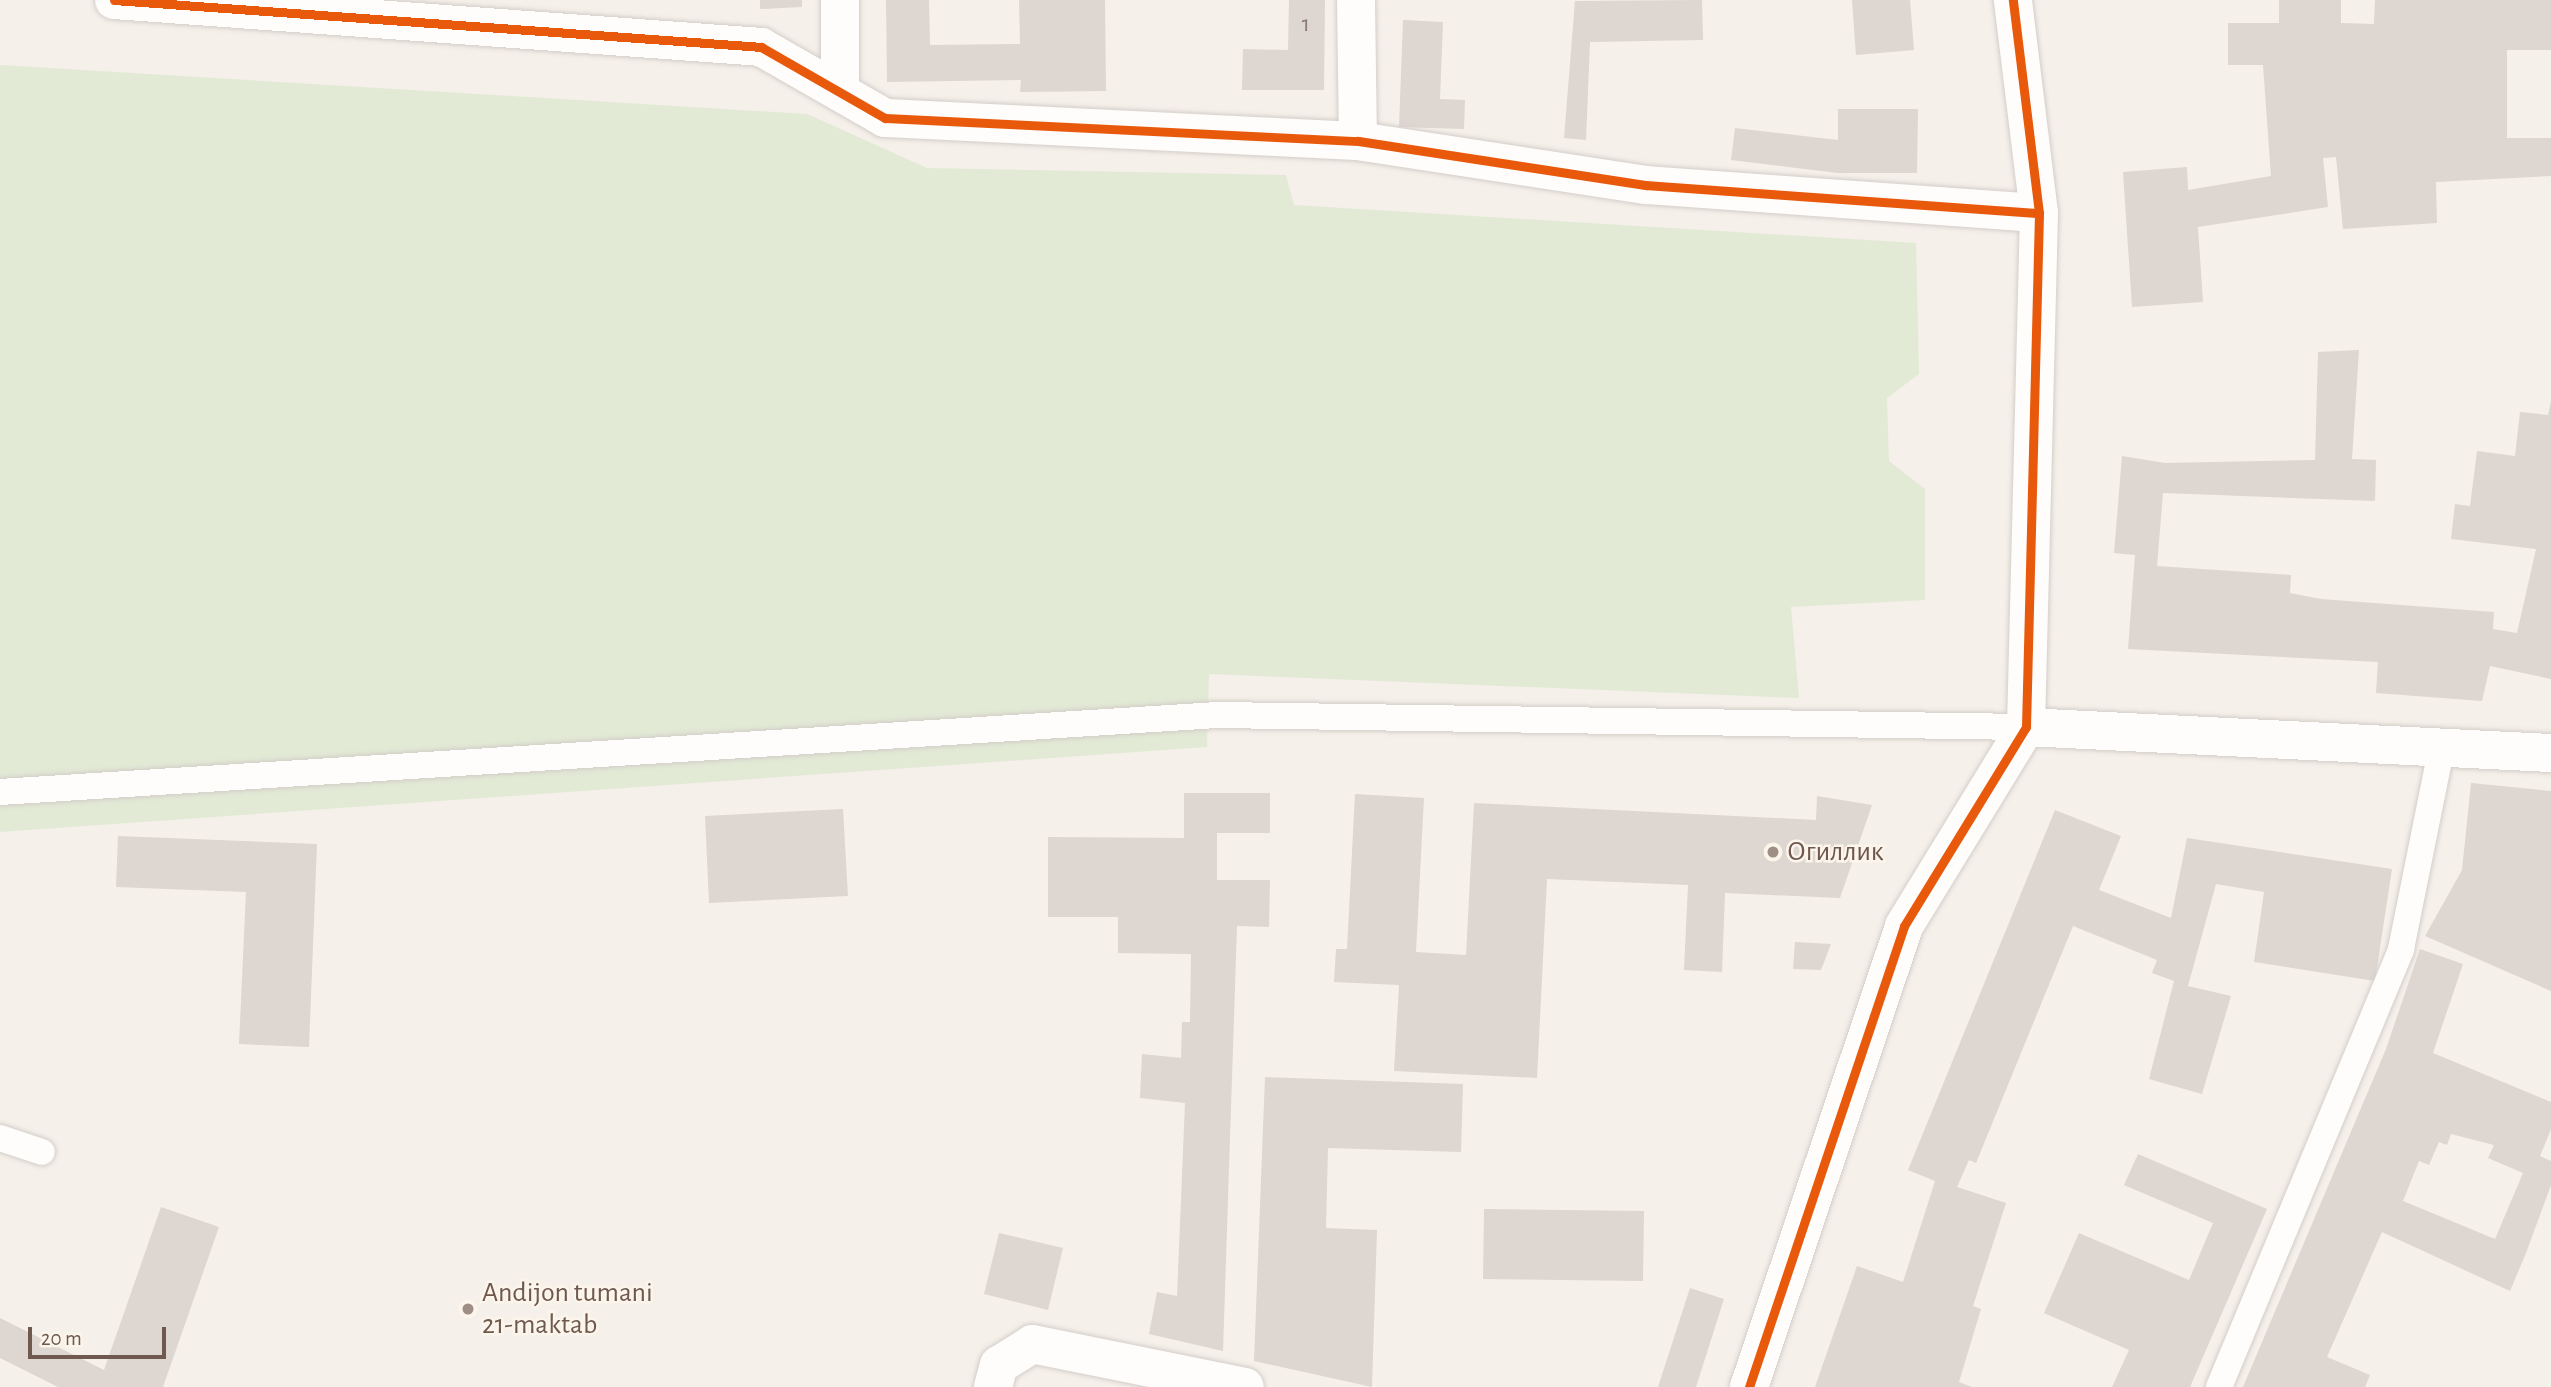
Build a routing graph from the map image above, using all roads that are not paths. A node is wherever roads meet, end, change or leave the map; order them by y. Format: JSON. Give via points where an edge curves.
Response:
{"nodes":[{"id":1,"x":114,"y":0,"type":"edge"},
{"id":2,"x":840,"y":0,"type":"edge"},
{"id":3,"x":1356,"y":0,"type":"edge"},
{"id":4,"x":2013,"y":0,"type":"edge"},
{"id":5,"x":286,"y":5,"type":"edge"},
{"id":6,"x":840,"y":92,"type":"junction"},
{"id":7,"x":1358,"y":142,"type":"junction"},
{"id":8,"x":2039,"y":213,"type":"junction"},
{"id":9,"x":2026,"y":727,"type":"junction"},
{"id":10,"x":2441,"y":751,"type":"junction"},
{"id":11,"x":2551,"y":752,"type":"edge"},
{"id":12,"x":0,"y":792,"type":"edge"},
{"id":13,"x":0,"y":1138,"type":"edge"},
{"id":14,"x":41,"y":1152,"type":"dead end"},
{"id":15,"x":993,"y":1387,"type":"edge"},
{"id":16,"x":1245,"y":1387,"type":"edge"},
{"id":17,"x":1749,"y":1387,"type":"edge"},
{"id":18,"x":2219,"y":1387,"type":"edge"}],
"edges":[{"from":1,"to":5,"type":"street"},
{"from":2,"to":6,"type":"street"},
{"from":3,"to":7,"type":"street"},
{"from":4,"to":8,"type":"street"},
{"from":5,"to":6,"type":"street","via":[[761,47]]},
{"from":6,"to":7,"type":"street","via":[[885,118]]},
{"from":7,"to":8,"type":"street","via":[[1646,185]]},
{"from":8,"to":9,"type":"street"},
{"from":9,"to":10,"type":"street"},
{"from":9,"to":12,"type":"lane","via":[[1217,715]]},
{"from":9,"to":17,"type":"street","via":[[1904,926]]},
{"from":10,"to":11,"type":"street"},
{"from":10,"to":18,"type":"lane","via":[[2401,949]]},
{"from":13,"to":14,"type":"lane"},
{"from":15,"to":16,"type":"street","via":[[999,1365],[1032,1344]]}]}
